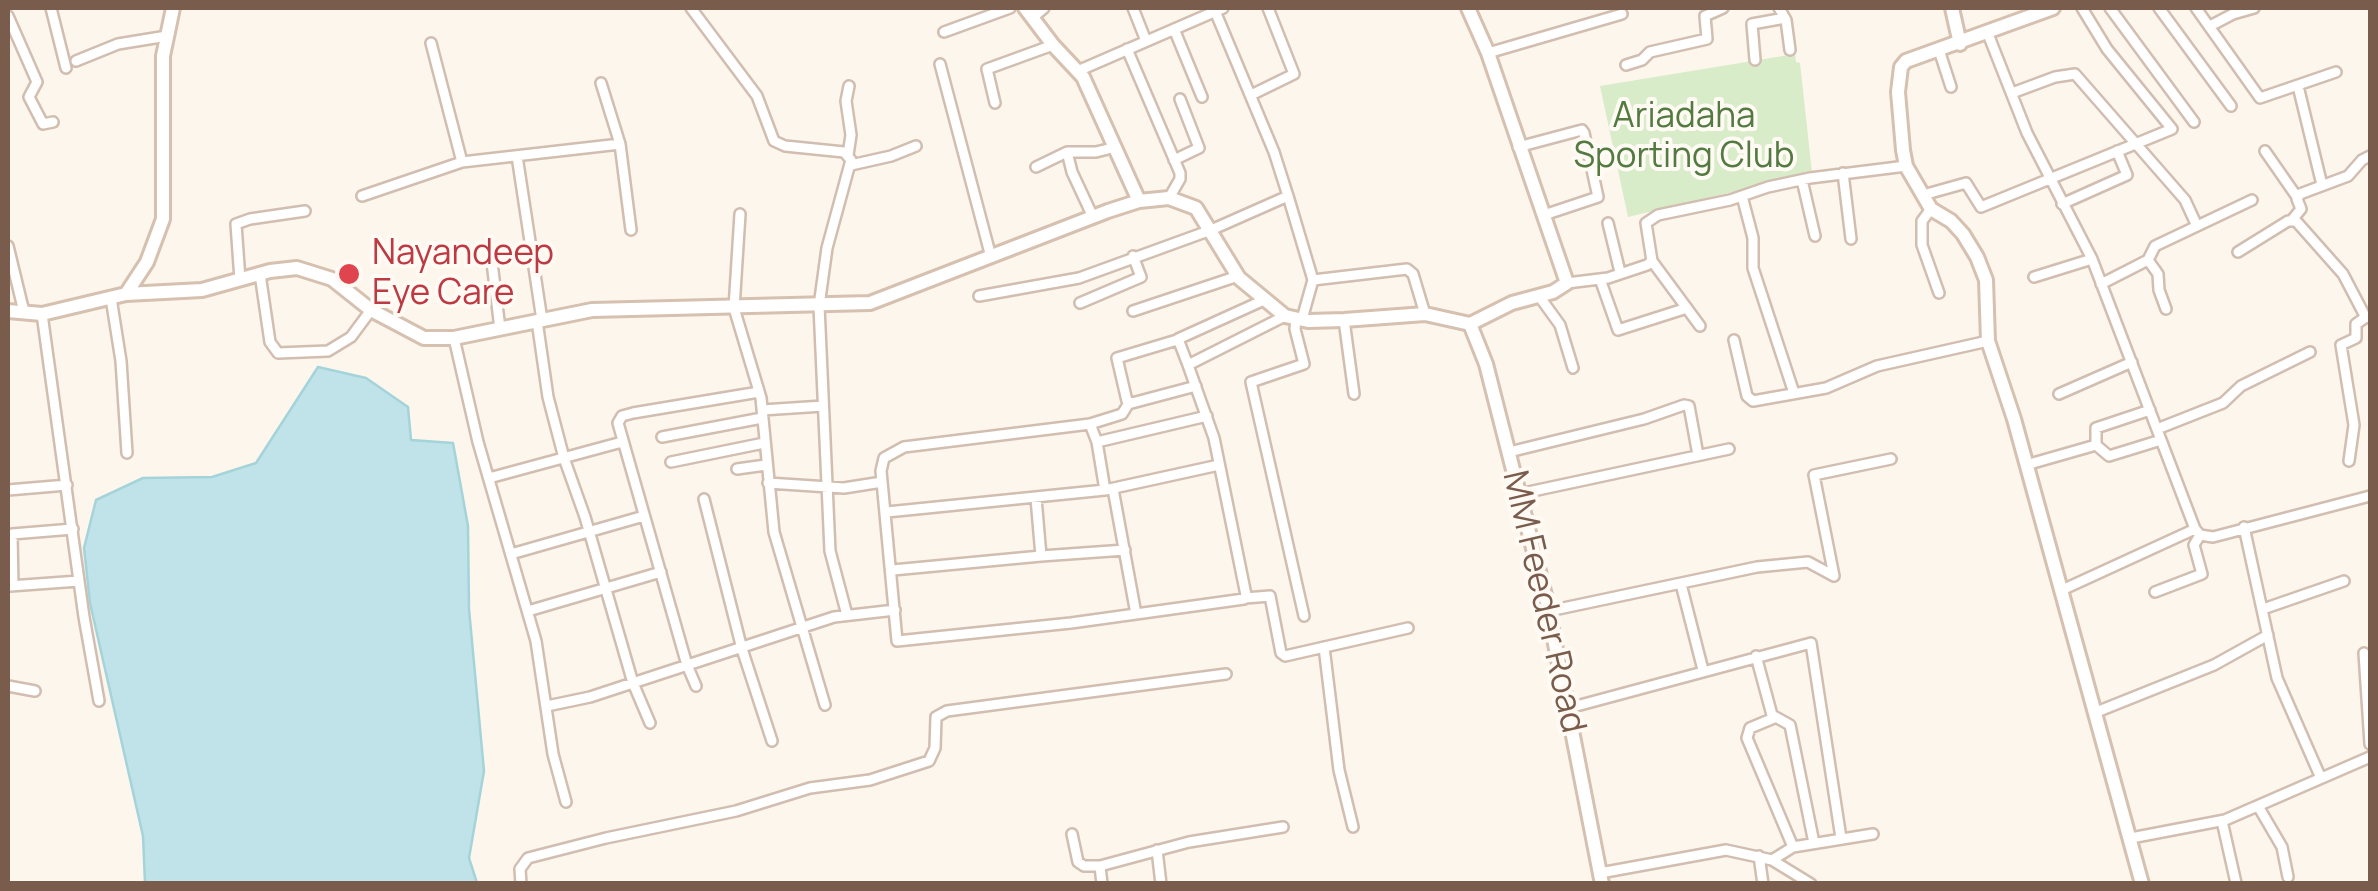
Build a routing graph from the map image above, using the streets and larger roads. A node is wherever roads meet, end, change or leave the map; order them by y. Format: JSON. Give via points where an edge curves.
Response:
{"nodes":[{"id":1,"x":50,"y":8,"type":"edge"},
{"id":2,"x":172,"y":8,"type":"edge"},
{"id":3,"x":691,"y":8,"type":"edge"},
{"id":4,"x":1010,"y":8,"type":"edge"},
{"id":5,"x":1044,"y":8,"type":"edge"},
{"id":6,"x":1133,"y":8,"type":"edge"},
{"id":7,"x":1268,"y":8,"type":"edge"},
{"id":8,"x":1468,"y":8,"type":"edge"},
{"id":9,"x":1722,"y":8,"type":"edge"},
{"id":10,"x":1779,"y":8,"type":"edge"},
{"id":11,"x":1952,"y":8,"type":"edge"},
{"id":12,"x":2054,"y":8,"type":"edge"},
{"id":13,"x":2082,"y":8,"type":"edge"},
{"id":14,"x":2110,"y":8,"type":"edge"},
{"id":15,"x":2160,"y":8,"type":"edge"},
{"id":16,"x":2196,"y":8,"type":"edge"},
{"id":17,"x":2254,"y":8,"type":"edge"},
{"id":18,"x":1219,"y":9,"type":"edge"},
{"id":19,"x":1198,"y":12,"type":"edge"},
{"id":20,"x":1029,"y":13,"type":"edge"},
{"id":21,"x":1622,"y":14,"type":"dead end"},
{"id":22,"x":8,"y":16,"type":"edge"},
{"id":23,"x":1786,"y":18,"type":"junction"},
{"id":24,"x":2210,"y":26,"type":"junction"},
{"id":25,"x":1174,"y":29,"type":"junction"},
{"id":26,"x":944,"y":32,"type":"dead end"},
{"id":27,"x":1988,"y":34,"type":"junction"},
{"id":28,"x":167,"y":36,"type":"junction"},
{"id":29,"x":1146,"y":41,"type":"junction"},
{"id":30,"x":431,"y":44,"type":"dead end"},
{"id":31,"x":1960,"y":44,"type":"junction"},
{"id":32,"x":1053,"y":45,"type":"junction"},
{"id":33,"x":1128,"y":49,"type":"junction"},
{"id":34,"x":1790,"y":50,"type":"dead end"},
{"id":35,"x":1939,"y":50,"type":"junction"},
{"id":36,"x":1488,"y":53,"type":"junction"},
{"id":37,"x":1755,"y":60,"type":"dead end"},
{"id":38,"x":76,"y":61,"type":"dead end"},
{"id":39,"x":940,"y":64,"type":"dead end"},
{"id":40,"x":1626,"y":65,"type":"dead end"},
{"id":41,"x":66,"y":68,"type":"dead end"},
{"id":42,"x":1080,"y":70,"type":"junction"},
{"id":43,"x":2336,"y":72,"type":"dead end"},
{"id":44,"x":601,"y":83,"type":"dead end"},
{"id":45,"x":849,"y":86,"type":"dead end"},
{"id":46,"x":2298,"y":86,"type":"junction"},
{"id":47,"x":1951,"y":87,"type":"dead end"},
{"id":48,"x":2012,"y":93,"type":"junction"},
{"id":49,"x":1251,"y":95,"type":"junction"},
{"id":50,"x":1202,"y":97,"type":"dead end"},
{"id":51,"x":1180,"y":98,"type":"dead end"},
{"id":52,"x":995,"y":104,"type":"dead end"},
{"id":53,"x":2231,"y":106,"type":"dead end"},
{"id":54,"x":52,"y":122,"type":"dead end"},
{"id":55,"x":2194,"y":122,"type":"dead end"},
{"id":56,"x":620,"y":144,"type":"junction"},
{"id":57,"x":2134,"y":144,"type":"junction"},
{"id":58,"x":916,"y":146,"type":"dead end"},
{"id":59,"x":1116,"y":147,"type":"junction"},
{"id":60,"x":1518,"y":147,"type":"junction"},
{"id":61,"x":2117,"y":151,"type":"junction"},
{"id":62,"x":2265,"y":151,"type":"dead end"},
{"id":63,"x":1067,"y":152,"type":"junction"},
{"id":64,"x":516,"y":156,"type":"junction"},
{"id":65,"x":2370,"y":156,"type":"edge"},
{"id":66,"x":850,"y":160,"type":"junction"},
{"id":67,"x":1174,"y":160,"type":"junction"},
{"id":68,"x":462,"y":162,"type":"junction"},
{"id":69,"x":1906,"y":166,"type":"junction"},
{"id":70,"x":1036,"y":167,"type":"dead end"},
{"id":71,"x":1843,"y":173,"type":"junction"},
{"id":72,"x":2049,"y":178,"type":"junction"},
{"id":73,"x":1802,"y":180,"type":"junction"},
{"id":74,"x":2322,"y":185,"type":"junction"},
{"id":75,"x":1923,"y":195,"type":"junction"},
{"id":76,"x":362,"y":196,"type":"dead end"},
{"id":77,"x":1288,"y":196,"type":"junction"},
{"id":78,"x":1742,"y":196,"type":"junction"},
{"id":79,"x":2297,"y":197,"type":"junction"},
{"id":80,"x":1169,"y":198,"type":"junction"},
{"id":81,"x":2252,"y":200,"type":"dead end"},
{"id":82,"x":1139,"y":201,"type":"junction"},
{"id":83,"x":2062,"y":204,"type":"junction"},
{"id":84,"x":1930,"y":210,"type":"junction"},
{"id":85,"x":305,"y":211,"type":"dead end"},
{"id":86,"x":740,"y":214,"type":"dead end"},
{"id":87,"x":1544,"y":215,"type":"junction"},
{"id":88,"x":1093,"y":218,"type":"junction"},
{"id":89,"x":2292,"y":220,"type":"junction"},
{"id":90,"x":1608,"y":223,"type":"dead end"},
{"id":91,"x":2197,"y":226,"type":"junction"},
{"id":92,"x":631,"y":230,"type":"dead end"},
{"id":93,"x":1211,"y":230,"type":"junction"},
{"id":94,"x":1815,"y":236,"type":"dead end"},
{"id":95,"x":1852,"y":239,"type":"dead end"},
{"id":96,"x":8,"y":246,"type":"edge"},
{"id":97,"x":2238,"y":252,"type":"dead end"},
{"id":98,"x":491,"y":254,"type":"dead end"},
{"id":99,"x":991,"y":256,"type":"junction"},
{"id":100,"x":1133,"y":256,"type":"junction"},
{"id":101,"x":2092,"y":259,"type":"junction"},
{"id":102,"x":2148,"y":260,"type":"junction"},
{"id":103,"x":1652,"y":261,"type":"junction"},
{"id":104,"x":1620,"y":272,"type":"junction"},
{"id":105,"x":260,"y":274,"type":"junction"},
{"id":106,"x":1238,"y":276,"type":"junction"},
{"id":107,"x":2034,"y":277,"type":"dead end"},
{"id":108,"x":1600,"y":279,"type":"junction"},
{"id":109,"x":240,"y":280,"type":"junction"},
{"id":110,"x":1314,"y":280,"type":"junction"},
{"id":111,"x":1567,"y":283,"type":"junction"},
{"id":112,"x":2101,"y":284,"type":"junction"},
{"id":113,"x":1938,"y":292,"type":"dead end"},
{"id":114,"x":126,"y":294,"type":"junction"},
{"id":115,"x":979,"y":296,"type":"dead end"},
{"id":116,"x":1539,"y":296,"type":"junction"},
{"id":117,"x":110,"y":298,"type":"junction"},
{"id":118,"x":1264,"y":300,"type":"junction"},
{"id":119,"x":1080,"y":303,"type":"dead end"},
{"id":120,"x":819,"y":306,"type":"junction"},
{"id":121,"x":734,"y":308,"type":"junction"},
{"id":122,"x":1687,"y":308,"type":"junction"},
{"id":123,"x":2166,"y":309,"type":"dead end"},
{"id":124,"x":371,"y":310,"type":"junction"},
{"id":125,"x":1134,"y":311,"type":"dead end"},
{"id":126,"x":8,"y":312,"type":"edge"},
{"id":127,"x":24,"y":312,"type":"junction"},
{"id":128,"x":42,"y":314,"type":"junction"},
{"id":129,"x":1425,"y":314,"type":"junction"},
{"id":130,"x":1291,"y":318,"type":"junction"},
{"id":131,"x":2368,"y":318,"type":"edge"},
{"id":132,"x":1344,"y":320,"type":"junction"},
{"id":133,"x":539,"y":321,"type":"junction"},
{"id":134,"x":1470,"y":324,"type":"junction"},
{"id":135,"x":1700,"y":326,"type":"dead end"},
{"id":136,"x":500,"y":330,"type":"junction"},
{"id":137,"x":454,"y":338,"type":"junction"},
{"id":138,"x":1177,"y":340,"type":"junction"},
{"id":139,"x":1734,"y":340,"type":"dead end"},
{"id":140,"x":1988,"y":341,"type":"junction"},
{"id":141,"x":2310,"y":352,"type":"dead end"},
{"id":142,"x":2132,"y":362,"type":"junction"},
{"id":143,"x":1188,"y":364,"type":"junction"},
{"id":144,"x":1572,"y":368,"type":"dead end"},
{"id":145,"x":1196,"y":386,"type":"junction"},
{"id":146,"x":759,"y":392,"type":"junction"},
{"id":147,"x":1794,"y":393,"type":"junction"},
{"id":148,"x":1354,"y":394,"type":"dead end"},
{"id":149,"x":2060,"y":394,"type":"dead end"},
{"id":150,"x":1129,"y":403,"type":"junction"},
{"id":151,"x":823,"y":406,"type":"junction"},
{"id":152,"x":2150,"y":410,"type":"junction"},
{"id":153,"x":762,"y":414,"type":"junction"},
{"id":154,"x":1207,"y":416,"type":"junction"},
{"id":155,"x":1090,"y":424,"type":"junction"},
{"id":156,"x":2157,"y":428,"type":"junction"},
{"id":157,"x":662,"y":437,"type":"dead end"},
{"id":158,"x":2162,"y":440,"type":"junction"},
{"id":159,"x":622,"y":442,"type":"junction"},
{"id":160,"x":1097,"y":442,"type":"junction"},
{"id":161,"x":764,"y":444,"type":"junction"},
{"id":162,"x":2096,"y":445,"type":"junction"},
{"id":163,"x":1729,"y":448,"type":"dead end"},
{"id":164,"x":1509,"y":452,"type":"junction"},
{"id":165,"x":127,"y":453,"type":"dead end"},
{"id":166,"x":1698,"y":455,"type":"junction"},
{"id":167,"x":563,"y":456,"type":"junction"},
{"id":168,"x":1890,"y":458,"type":"dead end"},
{"id":169,"x":2349,"y":461,"type":"dead end"},
{"id":170,"x":671,"y":462,"type":"dead end"},
{"id":171,"x":766,"y":464,"type":"junction"},
{"id":172,"x":1220,"y":465,"type":"junction"},
{"id":173,"x":2026,"y":466,"type":"junction"},
{"id":174,"x":737,"y":469,"type":"dead end"},
{"id":175,"x":489,"y":478,"type":"junction"},
{"id":176,"x":882,"y":482,"type":"junction"},
{"id":177,"x":768,"y":483,"type":"junction"},
{"id":178,"x":67,"y":485,"type":"junction"},
{"id":179,"x":829,"y":487,"type":"junction"},
{"id":180,"x":8,"y":490,"type":"edge"},
{"id":181,"x":1109,"y":490,"type":"junction"},
{"id":182,"x":1520,"y":494,"type":"junction"},
{"id":183,"x":2370,"y":496,"type":"edge"},
{"id":184,"x":1036,"y":498,"type":"junction"},
{"id":185,"x":704,"y":499,"type":"dead end"},
{"id":186,"x":887,"y":512,"type":"junction"},
{"id":187,"x":644,"y":516,"type":"junction"},
{"id":188,"x":2244,"y":527,"type":"junction"},
{"id":189,"x":73,"y":528,"type":"junction"},
{"id":190,"x":589,"y":531,"type":"junction"},
{"id":191,"x":2198,"y":532,"type":"junction"},
{"id":192,"x":1125,"y":550,"type":"junction"},
{"id":193,"x":511,"y":554,"type":"junction"},
{"id":194,"x":1041,"y":556,"type":"junction"},
{"id":195,"x":893,"y":570,"type":"junction"},
{"id":196,"x":661,"y":572,"type":"junction"},
{"id":197,"x":2344,"y":580,"type":"dead end"},
{"id":198,"x":79,"y":582,"type":"junction"},
{"id":199,"x":1681,"y":584,"type":"junction"},
{"id":200,"x":10,"y":586,"type":"edge"},
{"id":201,"x":605,"y":590,"type":"junction"},
{"id":202,"x":2062,"y":590,"type":"junction"},
{"id":203,"x":2155,"y":592,"type":"dead end"},
{"id":204,"x":1245,"y":598,"type":"junction"},
{"id":205,"x":2263,"y":609,"type":"junction"},
{"id":206,"x":895,"y":610,"type":"junction"},
{"id":207,"x":528,"y":611,"type":"junction"},
{"id":208,"x":1548,"y":612,"type":"junction"},
{"id":209,"x":1136,"y":614,"type":"junction"},
{"id":210,"x":847,"y":615,"type":"junction"},
{"id":211,"x":1304,"y":616,"type":"dead end"},
{"id":212,"x":800,"y":628,"type":"junction"},
{"id":213,"x":1408,"y":628,"type":"dead end"},
{"id":214,"x":2268,"y":635,"type":"junction"},
{"id":215,"x":1324,"y":647,"type":"junction"},
{"id":216,"x":742,"y":648,"type":"junction"},
{"id":217,"x":2364,"y":653,"type":"dead end"},
{"id":218,"x":1756,"y":656,"type":"junction"},
{"id":219,"x":686,"y":665,"type":"junction"},
{"id":220,"x":1703,"y":670,"type":"junction"},
{"id":221,"x":1226,"y":674,"type":"dead end"},
{"id":222,"x":633,"y":683,"type":"junction"},
{"id":223,"x":8,"y":686,"type":"edge"},
{"id":224,"x":696,"y":686,"type":"dead end"},
{"id":225,"x":35,"y":691,"type":"dead end"},
{"id":226,"x":98,"y":701,"type":"dead end"},
{"id":227,"x":825,"y":705,"type":"dead end"},
{"id":228,"x":547,"y":706,"type":"junction"},
{"id":229,"x":1569,"y":708,"type":"junction"},
{"id":230,"x":2094,"y":713,"type":"junction"},
{"id":231,"x":1774,"y":718,"type":"junction"},
{"id":232,"x":650,"y":723,"type":"dead end"},
{"id":233,"x":772,"y":741,"type":"dead end"},
{"id":234,"x":2370,"y":744,"type":"edge"},
{"id":235,"x":2370,"y":757,"type":"edge"},
{"id":236,"x":2320,"y":776,"type":"junction"},
{"id":237,"x":566,"y":802,"type":"dead end"},
{"id":238,"x":2258,"y":806,"type":"junction"},
{"id":239,"x":2222,"y":821,"type":"junction"},
{"id":240,"x":1283,"y":827,"type":"dead end"},
{"id":241,"x":1352,"y":827,"type":"dead end"},
{"id":242,"x":1072,"y":834,"type":"dead end"},
{"id":243,"x":1873,"y":834,"type":"dead end"},
{"id":244,"x":1841,"y":838,"type":"junction"},
{"id":245,"x":2131,"y":838,"type":"junction"},
{"id":246,"x":1814,"y":842,"type":"junction"},
{"id":247,"x":1793,"y":847,"type":"junction"},
{"id":248,"x":1157,"y":850,"type":"junction"},
{"id":249,"x":1759,"y":856,"type":"junction"},
{"id":250,"x":1772,"y":860,"type":"junction"},
{"id":251,"x":1100,"y":866,"type":"junction"},
{"id":252,"x":2288,"y":877,"type":"dead end"},
{"id":253,"x":1601,"y":878,"type":"edge"},
{"id":254,"x":2236,"y":883,"type":"edge"},
{"id":255,"x":520,"y":884,"type":"edge"},
{"id":256,"x":1102,"y":884,"type":"edge"},
{"id":257,"x":1162,"y":884,"type":"edge"},
{"id":258,"x":1763,"y":884,"type":"edge"},
{"id":259,"x":1811,"y":884,"type":"edge"},
{"id":260,"x":2142,"y":884,"type":"edge"}],
"edges":[{"from":1,"to":41,"type":"street"},
{"from":2,"to":28,"type":"street"},
{"from":3,"to":66,"type":"street","via":[[757,96],[774,141]]},
{"from":4,"to":26,"type":"street"},
{"from":5,"to":20,"type":"street"},
{"from":6,"to":29,"type":"street"},
{"from":7,"to":49,"type":"street","via":[[1294,74]]},
{"from":8,"to":36,"type":"street"},
{"from":9,"to":40,"type":"street","via":[[1705,16],[1707,39],[1650,52]]},
{"from":10,"to":23,"type":"street"},
{"from":11,"to":31,"type":"street"},
{"from":12,"to":27,"type":"street"},
{"from":13,"to":57,"type":"street","via":[[2172,128]]},
{"from":14,"to":55,"type":"street"},
{"from":15,"to":53,"type":"street"},
{"from":16,"to":24,"type":"street"},
{"from":17,"to":24,"type":"street"},
{"from":18,"to":19,"type":"street"},
{"from":18,"to":49,"type":"street"},
{"from":19,"to":25,"type":"street"},
{"from":20,"to":32,"type":"street"},
{"from":21,"to":36,"type":"street"},
{"from":22,"to":54,"type":"street","via":[[36,82],[29,97],[43,124]]},
{"from":23,"to":34,"type":"street"},
{"from":23,"to":37,"type":"street","via":[[1752,24]]},
{"from":24,"to":46,"type":"street","via":[[2260,98]]},
{"from":25,"to":29,"type":"street"},
{"from":25,"to":50,"type":"street"},
{"from":27,"to":31,"type":"street"},
{"from":27,"to":48,"type":"street"},
{"from":28,"to":38,"type":"street","via":[[118,44]]},
{"from":28,"to":114,"type":"street","via":[[163,219]]},
{"from":29,"to":33,"type":"street"},
{"from":30,"to":68,"type":"street"},
{"from":31,"to":35,"type":"street"},
{"from":32,"to":42,"type":"street"},
{"from":32,"to":52,"type":"street","via":[[987,69]]},
{"from":33,"to":42,"type":"street"},
{"from":33,"to":67,"type":"street"},
{"from":35,"to":47,"type":"street"},
{"from":35,"to":69,"type":"street","via":[[1901,68]]},
{"from":36,"to":60,"type":"street"},
{"from":39,"to":99,"type":"street"},
{"from":42,"to":59,"type":"street"},
{"from":43,"to":46,"type":"street"},
{"from":44,"to":56,"type":"street"},
{"from":45,"to":66,"type":"street"},
{"from":46,"to":74,"type":"street"},
{"from":48,"to":57,"type":"street","via":[[2075,74]]},
{"from":48,"to":72,"type":"street"},
{"from":49,"to":77,"type":"street"},
{"from":51,"to":67,"type":"street","via":[[1199,148]]},
{"from":56,"to":64,"type":"street"},
{"from":56,"to":92,"type":"street"},
{"from":57,"to":61,"type":"street"},
{"from":57,"to":91,"type":"street","via":[[2186,200]]},
{"from":58,"to":66,"type":"street"},
{"from":59,"to":63,"type":"street"},
{"from":59,"to":82,"type":"street"},
{"from":60,"to":87,"type":"street"},
{"from":60,"to":87,"type":"street","via":[[1584,133],[1598,197]]},
{"from":61,"to":72,"type":"street"},
{"from":61,"to":83,"type":"street","via":[[2127,175]]},
{"from":62,"to":79,"type":"street"},
{"from":63,"to":70,"type":"street"},
{"from":63,"to":88,"type":"street"},
{"from":64,"to":68,"type":"street"},
{"from":64,"to":133,"type":"street"},
{"from":65,"to":74,"type":"street","via":[[2348,176]]},
{"from":66,"to":120,"type":"street","via":[[826,248]]},
{"from":67,"to":80,"type":"street","via":[[1181,176]]},
{"from":68,"to":76,"type":"street"},
{"from":69,"to":71,"type":"street"},
{"from":69,"to":75,"type":"street"},
{"from":71,"to":73,"type":"street"},
{"from":71,"to":95,"type":"street"},
{"from":72,"to":75,"type":"street","via":[[1981,207],[1966,183]]},
{"from":72,"to":83,"type":"street"},
{"from":73,"to":78,"type":"street"},
{"from":73,"to":94,"type":"street"},
{"from":74,"to":79,"type":"street"},
{"from":75,"to":84,"type":"street"},
{"from":77,"to":93,"type":"street"},
{"from":77,"to":110,"type":"street"},
{"from":78,"to":103,"type":"street","via":[[1648,219]]},
{"from":78,"to":147,"type":"street","via":[[1754,268]]},
{"from":79,"to":89,"type":"street","via":[[2301,209]]},
{"from":80,"to":82,"type":"street"},
{"from":80,"to":93,"type":"street","via":[[1196,208]]},
{"from":81,"to":91,"type":"street"},
{"from":82,"to":88,"type":"street"},
{"from":83,"to":101,"type":"street"},
{"from":84,"to":113,"type":"street","via":[[1922,221],[1922,246]]},
{"from":84,"to":140,"type":"street","via":[[1956,226],[1977,257],[1987,290]]},
{"from":85,"to":109,"type":"street","via":[[236,224]]},
{"from":86,"to":121,"type":"street"},
{"from":87,"to":111,"type":"street"},
{"from":88,"to":99,"type":"street"},
{"from":89,"to":97,"type":"street"},
{"from":89,"to":131,"type":"street","via":[[2342,274]]},
{"from":90,"to":104,"type":"street"},
{"from":91,"to":102,"type":"street","via":[[2155,246]]},
{"from":93,"to":100,"type":"street"},
{"from":93,"to":106,"type":"street"},
{"from":96,"to":127,"type":"street"},
{"from":98,"to":136,"type":"street"},
{"from":99,"to":120,"type":"street","via":[[876,302]]},
{"from":100,"to":115,"type":"street","via":[[1079,278]]},
{"from":100,"to":119,"type":"street","via":[[1140,277]]},
{"from":101,"to":107,"type":"street"},
{"from":101,"to":112,"type":"street"},
{"from":102,"to":112,"type":"street"},
{"from":102,"to":123,"type":"street"},
{"from":103,"to":104,"type":"street"},
{"from":103,"to":122,"type":"street"},
{"from":104,"to":108,"type":"street"},
{"from":105,"to":109,"type":"street"},
{"from":105,"to":124,"type":"street","via":[[306,270],[332,280]]},
{"from":105,"to":124,"type":"street","via":[[270,342],[278,352],[328,351],[351,337]]},
{"from":106,"to":118,"type":"street"},
{"from":106,"to":125,"type":"street"},
{"from":108,"to":111,"type":"street"},
{"from":108,"to":122,"type":"street","via":[[1618,330]]},
{"from":109,"to":114,"type":"street","via":[[202,290]]},
{"from":110,"to":129,"type":"street","via":[[1406,270]]},
{"from":110,"to":130,"type":"street","via":[[1302,319]]},
{"from":111,"to":116,"type":"street"},
{"from":112,"to":142,"type":"street"},
{"from":114,"to":117,"type":"street"},
{"from":116,"to":134,"type":"street"},
{"from":116,"to":144,"type":"street","via":[[1560,325]]},
{"from":117,"to":128,"type":"street"},
{"from":117,"to":165,"type":"street"},
{"from":118,"to":130,"type":"street"},
{"from":118,"to":138,"type":"street"},
{"from":120,"to":121,"type":"street"},
{"from":120,"to":151,"type":"street"},
{"from":121,"to":133,"type":"street","via":[[592,310]]},
{"from":121,"to":146,"type":"street"},
{"from":122,"to":135,"type":"street"},
{"from":124,"to":137,"type":"street","via":[[416,336]]},
{"from":126,"to":127,"type":"street"},
{"from":127,"to":128,"type":"street"},
{"from":128,"to":178,"type":"street"},
{"from":129,"to":132,"type":"street"},
{"from":129,"to":134,"type":"street"},
{"from":130,"to":132,"type":"street"},
{"from":130,"to":143,"type":"street"},
{"from":130,"to":211,"type":"street","via":[[1303,366],[1251,382]]},
{"from":131,"to":169,"type":"street","via":[[2356,325],[2356,338],[2340,346],[2354,425]]},
{"from":132,"to":148,"type":"street"},
{"from":133,"to":136,"type":"street"},
{"from":133,"to":167,"type":"street"},
{"from":134,"to":164,"type":"street","name":"MM Feeder Road"},
{"from":136,"to":137,"type":"street"},
{"from":137,"to":175,"type":"street"},
{"from":138,"to":143,"type":"street"},
{"from":138,"to":150,"type":"street","via":[[1116,358]]},
{"from":139,"to":147,"type":"street","via":[[1749,400]]},
{"from":140,"to":147,"type":"street"},
{"from":140,"to":173,"type":"street"},
{"from":141,"to":156,"type":"street","via":[[2241,386],[2223,403]]},
{"from":142,"to":149,"type":"street"},
{"from":142,"to":152,"type":"street"},
{"from":143,"to":145,"type":"street"},
{"from":145,"to":150,"type":"street"},
{"from":145,"to":154,"type":"street"},
{"from":146,"to":153,"type":"street"},
{"from":146,"to":159,"type":"street","via":[[622,416]]},
{"from":150,"to":155,"type":"street","via":[[1122,414]]},
{"from":151,"to":153,"type":"street"},
{"from":151,"to":179,"type":"street"},
{"from":152,"to":156,"type":"street"},
{"from":152,"to":162,"type":"street","via":[[2096,428]]},
{"from":153,"to":157,"type":"street"},
{"from":153,"to":161,"type":"street"},
{"from":154,"to":160,"type":"street"},
{"from":154,"to":172,"type":"street"},
{"from":155,"to":160,"type":"street"},
{"from":155,"to":176,"type":"street","via":[[904,447],[884,458]]},
{"from":156,"to":158,"type":"street"},
{"from":158,"to":162,"type":"street","via":[[2109,456]]},
{"from":158,"to":191,"type":"street"},
{"from":159,"to":167,"type":"street"},
{"from":159,"to":187,"type":"street"},
{"from":160,"to":181,"type":"street"},
{"from":161,"to":170,"type":"street"},
{"from":161,"to":171,"type":"street"},
{"from":162,"to":173,"type":"street"},
{"from":163,"to":166,"type":"street"},
{"from":164,"to":166,"type":"street","via":[[1684,404]]},
{"from":164,"to":182,"type":"street","name":"MM Feeder Road"},
{"from":166,"to":182,"type":"street"},
{"from":167,"to":175,"type":"street"},
{"from":167,"to":190,"type":"street"},
{"from":168,"to":199,"type":"street","via":[[1814,474],[1834,576],[1808,562]]},
{"from":171,"to":174,"type":"street"},
{"from":171,"to":177,"type":"street"},
{"from":172,"to":181,"type":"street"},
{"from":172,"to":204,"type":"street"},
{"from":173,"to":202,"type":"street"},
{"from":175,"to":193,"type":"street"},
{"from":176,"to":179,"type":"street"},
{"from":176,"to":186,"type":"street"},
{"from":177,"to":179,"type":"street"},
{"from":177,"to":212,"type":"street"},
{"from":178,"to":180,"type":"street"},
{"from":178,"to":189,"type":"street"},
{"from":179,"to":210,"type":"street","via":[[830,550]]},
{"from":181,"to":184,"type":"street"},
{"from":181,"to":192,"type":"street"},
{"from":182,"to":208,"type":"street","name":"MM Feeder Road"},
{"from":183,"to":188,"type":"street"},
{"from":184,"to":186,"type":"street"},
{"from":184,"to":194,"type":"street"},
{"from":185,"to":216,"type":"street"},
{"from":186,"to":195,"type":"street"},
{"from":187,"to":190,"type":"street"},
{"from":187,"to":196,"type":"street"},
{"from":188,"to":191,"type":"street","via":[[2214,537]]},
{"from":188,"to":205,"type":"street"},
{"from":189,"to":198,"type":"street"},
{"from":189,"to":200,"type":"street","via":[[12,534]]},
{"from":190,"to":193,"type":"street"},
{"from":190,"to":201,"type":"street"},
{"from":191,"to":202,"type":"street"},
{"from":191,"to":203,"type":"street","via":[[2194,545],[2202,574]]},
{"from":192,"to":194,"type":"street"},
{"from":192,"to":209,"type":"street"},
{"from":193,"to":207,"type":"street"},
{"from":194,"to":195,"type":"street"},
{"from":195,"to":206,"type":"street"},
{"from":196,"to":201,"type":"street"},
{"from":196,"to":219,"type":"street"},
{"from":197,"to":205,"type":"street"},
{"from":198,"to":200,"type":"street"},
{"from":198,"to":226,"type":"street"},
{"from":199,"to":208,"type":"street"},
{"from":199,"to":220,"type":"street"},
{"from":201,"to":207,"type":"street"},
{"from":201,"to":222,"type":"street"},
{"from":202,"to":230,"type":"street"},
{"from":204,"to":209,"type":"street"},
{"from":204,"to":215,"type":"street","via":[[1270,596],[1283,655]]},
{"from":205,"to":214,"type":"street"},
{"from":206,"to":209,"type":"street","via":[[900,642]]},
{"from":206,"to":210,"type":"street"},
{"from":207,"to":228,"type":"street"},
{"from":208,"to":229,"type":"street","name":"MM Feeder Road"},
{"from":210,"to":212,"type":"street"},
{"from":212,"to":216,"type":"street"},
{"from":212,"to":227,"type":"street"},
{"from":213,"to":215,"type":"street"},
{"from":214,"to":230,"type":"street","via":[[2214,665]]},
{"from":214,"to":236,"type":"street","via":[[2277,678]]},
{"from":215,"to":241,"type":"street","via":[[1338,770]]},
{"from":216,"to":219,"type":"street"},
{"from":216,"to":233,"type":"street"},
{"from":217,"to":234,"type":"street"},
{"from":218,"to":220,"type":"street"},
{"from":218,"to":231,"type":"street"},
{"from":218,"to":244,"type":"street","via":[[1812,646]]},
{"from":219,"to":222,"type":"street"},
{"from":219,"to":224,"type":"street"},
{"from":220,"to":229,"type":"street"},
{"from":221,"to":255,"type":"street","via":[[947,711],[936,718],[929,761],[528,858]]},
{"from":222,"to":228,"type":"street"},
{"from":222,"to":232,"type":"street"},
{"from":223,"to":225,"type":"street"},
{"from":228,"to":237,"type":"street"},
{"from":229,"to":253,"type":"street","name":"MM Feeder Road"},
{"from":230,"to":245,"type":"street"},
{"from":231,"to":246,"type":"street","via":[[1790,725]]},
{"from":231,"to":247,"type":"street","via":[[1750,728],[1746,738]]},
{"from":235,"to":236,"type":"street"},
{"from":236,"to":238,"type":"street"},
{"from":238,"to":239,"type":"street"},
{"from":238,"to":252,"type":"street","via":[[2282,847]]},
{"from":239,"to":245,"type":"street"},
{"from":239,"to":254,"type":"street"},
{"from":240,"to":248,"type":"street"},
{"from":242,"to":251,"type":"street","via":[[1078,862]]},
{"from":243,"to":244,"type":"street"},
{"from":244,"to":246,"type":"street"},
{"from":245,"to":260,"type":"street"},
{"from":246,"to":247,"type":"street"},
{"from":247,"to":250,"type":"street"},
{"from":248,"to":251,"type":"street"},
{"from":248,"to":257,"type":"street"},
{"from":249,"to":250,"type":"street"},
{"from":249,"to":253,"type":"street","via":[[1714,851]]},
{"from":249,"to":258,"type":"street"},
{"from":250,"to":259,"type":"street"},
{"from":251,"to":256,"type":"street"}]}
